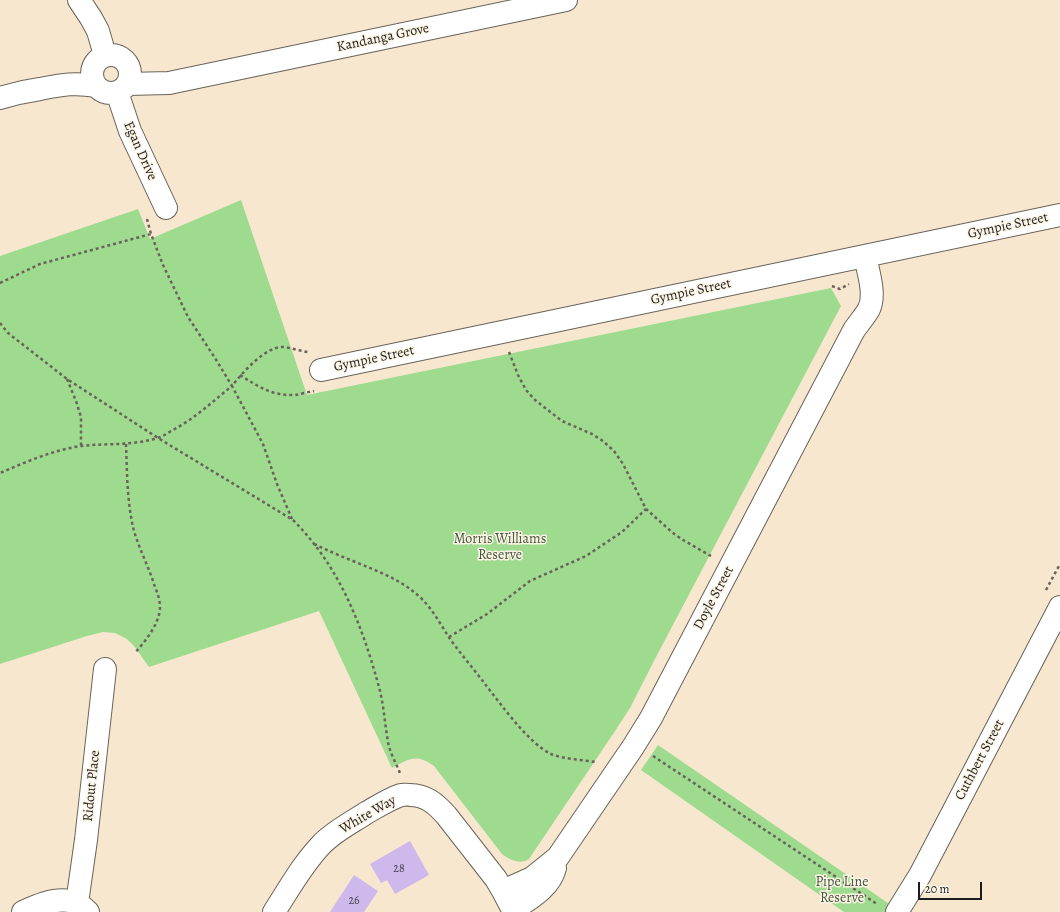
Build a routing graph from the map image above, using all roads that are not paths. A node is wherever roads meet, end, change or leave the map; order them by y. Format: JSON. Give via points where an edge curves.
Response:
{"nodes":[{"id":1,"x":79,"y":0,"type":"edge"},
{"id":2,"x":566,"y":0,"type":"edge"},
{"id":3,"x":98,"y":69,"type":"junction"},
{"id":4,"x":124,"y":80,"type":"junction"},
{"id":5,"x":6,"y":96,"type":"edge"},
{"id":6,"x":166,"y":208,"type":"dead end"},
{"id":7,"x":1060,"y":215,"type":"edge"},
{"id":8,"x":857,"y":257,"type":"junction"},
{"id":9,"x":316,"y":361,"type":"road end"},
{"id":10,"x":1060,"y":607,"type":"edge"},
{"id":11,"x":105,"y":669,"type":"dead end"},
{"id":12,"x":558,"y":858,"type":"junction"},
{"id":13,"x":504,"y":891,"type":"junction"},
{"id":14,"x":82,"y":908,"type":"edge"},
{"id":15,"x":890,"y":910,"type":"edge"},
{"id":16,"x":513,"y":911,"type":"edge"},
{"id":17,"x":23,"y":912,"type":"edge"},
{"id":18,"x":274,"y":912,"type":"edge"}],
"edges":[{"from":1,"to":3,"type":"street","via":[[98,31]]},
{"from":2,"to":4,"type":"street","name":"Kandanga Grove","via":[[200,77],[158,72]]},
{"from":3,"to":4,"type":"street","via":[[100,90],[106,92]]},
{"from":3,"to":4,"type":"street","via":[[112,54],[118,55],[124,59]]},
{"from":3,"to":5,"type":"street","via":[[85,84],[70,83]]},
{"from":4,"to":6,"type":"street","name":"Egan Drive","via":[[130,131]]},
{"from":7,"to":8,"type":"street","name":"Gympie Street"},
{"from":8,"to":9,"type":"street","name":"Gympie Street"},
{"from":8,"to":12,"type":"street","name":"Doyle Street","via":[[871,290],[869,310],[854,330],[662,697],[633,747]]},
{"from":10,"to":15,"type":"street","name":"Cuthbert Street","via":[[920,875]]},
{"from":11,"to":14,"type":"street","name":"Ridout Place","via":[[86,840]]},
{"from":12,"to":13,"type":"street","name":"Doyle Street","via":[[532,878]]},
{"from":12,"to":16,"type":"street","name":"Doyle Street","via":[[554,873],[547,884]]},
{"from":13,"to":16,"type":"street","name":"White Way"},
{"from":13,"to":18,"type":"street","name":"White Way","via":[[439,806],[430,800],[410,794],[402,795],[377,807],[322,843],[295,878]]},
{"from":14,"to":17,"type":"street","via":[[69,901],[60,900]]}]}
